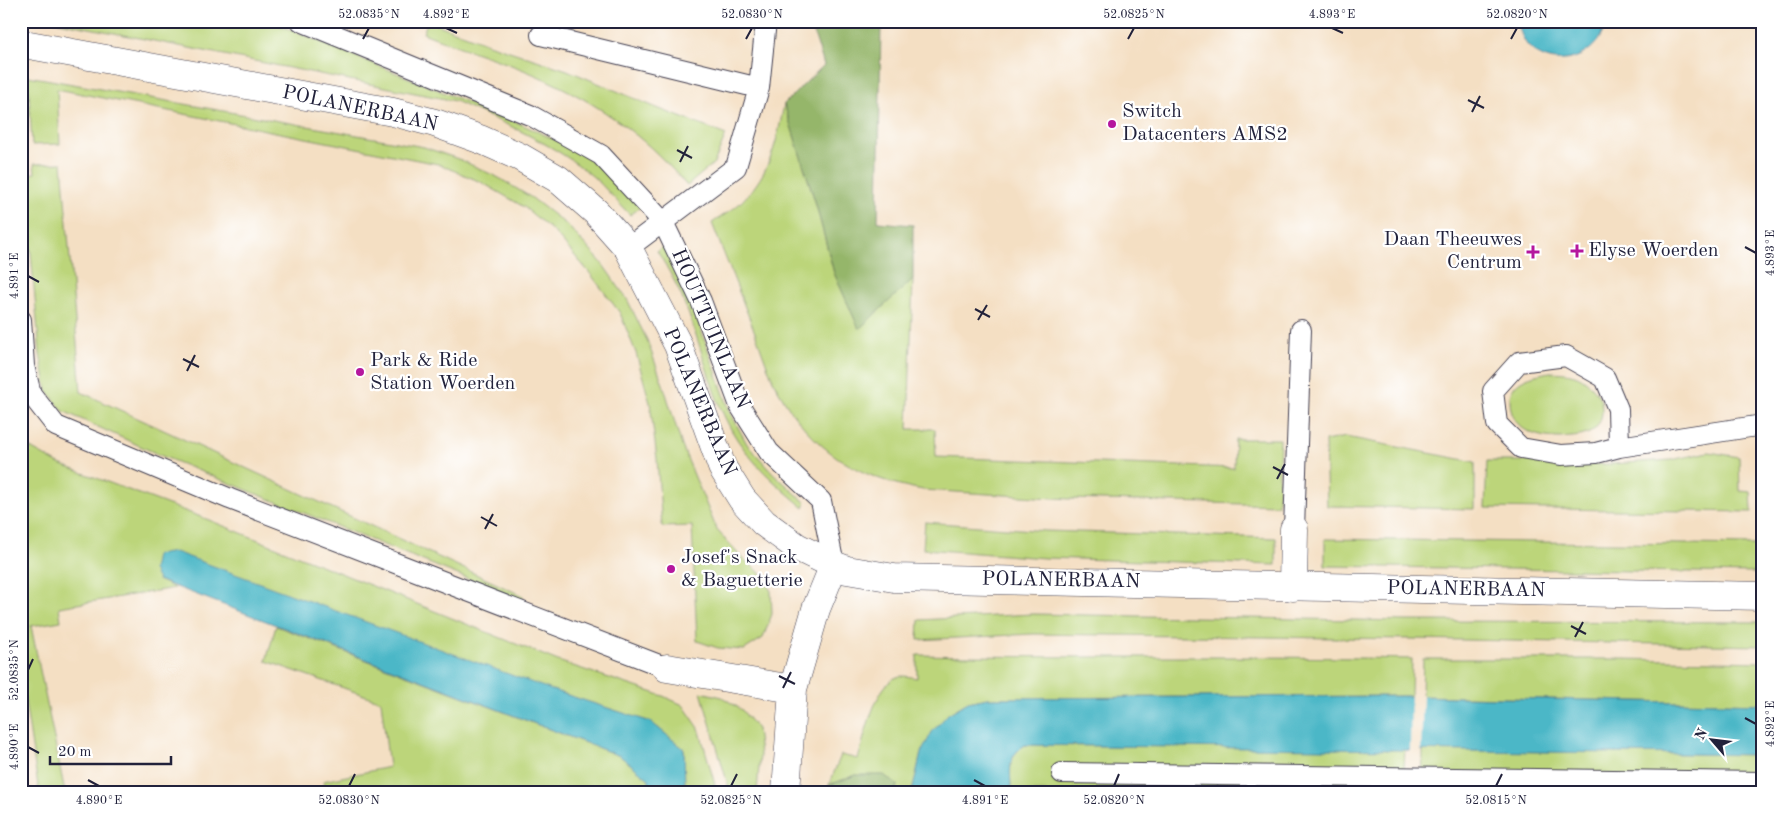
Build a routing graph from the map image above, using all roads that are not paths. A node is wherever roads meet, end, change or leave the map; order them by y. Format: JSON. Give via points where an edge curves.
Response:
{"nodes":[{"id":1,"x":301,"y":21,"type":"edge"},
{"id":2,"x":766,"y":21,"type":"edge"},
{"id":3,"x":541,"y":35,"type":"dead end"},
{"id":4,"x":24,"y":44,"type":"dead end"},
{"id":5,"x":758,"y":88,"type":"junction"},
{"id":6,"x":664,"y":222,"type":"junction"},
{"id":7,"x":628,"y":248,"type":"junction"},
{"id":8,"x":21,"y":320,"type":"edge"},
{"id":9,"x":1301,"y":330,"type":"dead end"},
{"id":10,"x":1763,"y":425,"type":"edge"},
{"id":11,"x":1619,"y":447,"type":"junction"},
{"id":12,"x":1294,"y":529,"type":"joint"},
{"id":13,"x":834,"y":565,"type":"junction"},
{"id":14,"x":1293,"y":586,"type":"junction"},
{"id":15,"x":1763,"y":596,"type":"edge"},
{"id":16,"x":667,"y":668,"type":"joint"},
{"id":17,"x":793,"y":688,"type":"junction"},
{"id":18,"x":1062,"y":773,"type":"dead end"},
{"id":19,"x":1763,"y":782,"type":"edge"},
{"id":20,"x":1736,"y":787,"type":"edge"},
{"id":21,"x":786,"y":792,"type":"edge"}],
"edges":[{"from":1,"to":6,"type":"lane","name":"HOUTTUINLAAN","via":[[530,115],[601,155]]},
{"from":2,"to":5,"type":"lane"},
{"from":3,"to":5,"type":"lane"},
{"from":4,"to":7,"type":"main road","name":"POLANERBAAN","via":[[393,112],[435,123],[520,157],[558,179],[596,212]]},
{"from":5,"to":6,"type":"lane","via":[[736,167]]},
{"from":6,"to":7,"type":"lane"},
{"from":6,"to":13,"type":"lane","name":"HOUTTUINLAAN","via":[[701,301],[740,406],[769,452],[821,501]]},
{"from":7,"to":13,"type":"main road","name":"POLANERBAAN","via":[[678,345],[722,467],[742,499],[764,523],[796,547]]},
{"from":8,"to":16,"type":"lane","via":[[24,366],[31,394],[56,426],[230,499]]},
{"from":9,"to":12,"type":"lane"},
{"from":10,"to":11,"type":"lane"},
{"from":11,"to":11,"type":"lane","via":[[1618,409],[1605,378],[1566,356],[1519,362],[1493,391],[1497,424],[1521,448],[1561,455],[1596,453]]},
{"from":12,"to":14,"type":"main road"},
{"from":13,"to":14,"type":"main road","name":"POLANERBAAN","via":[[894,578]]},
{"from":13,"to":17,"type":"main road","via":[[816,609]]},
{"from":14,"to":15,"type":"main road","name":"POLANERBAAN"},
{"from":16,"to":17,"type":"main road"},
{"from":17,"to":21,"type":"main road"},
{"from":18,"to":20,"type":"lane"},
{"from":19,"to":20,"type":"lane"}]}
